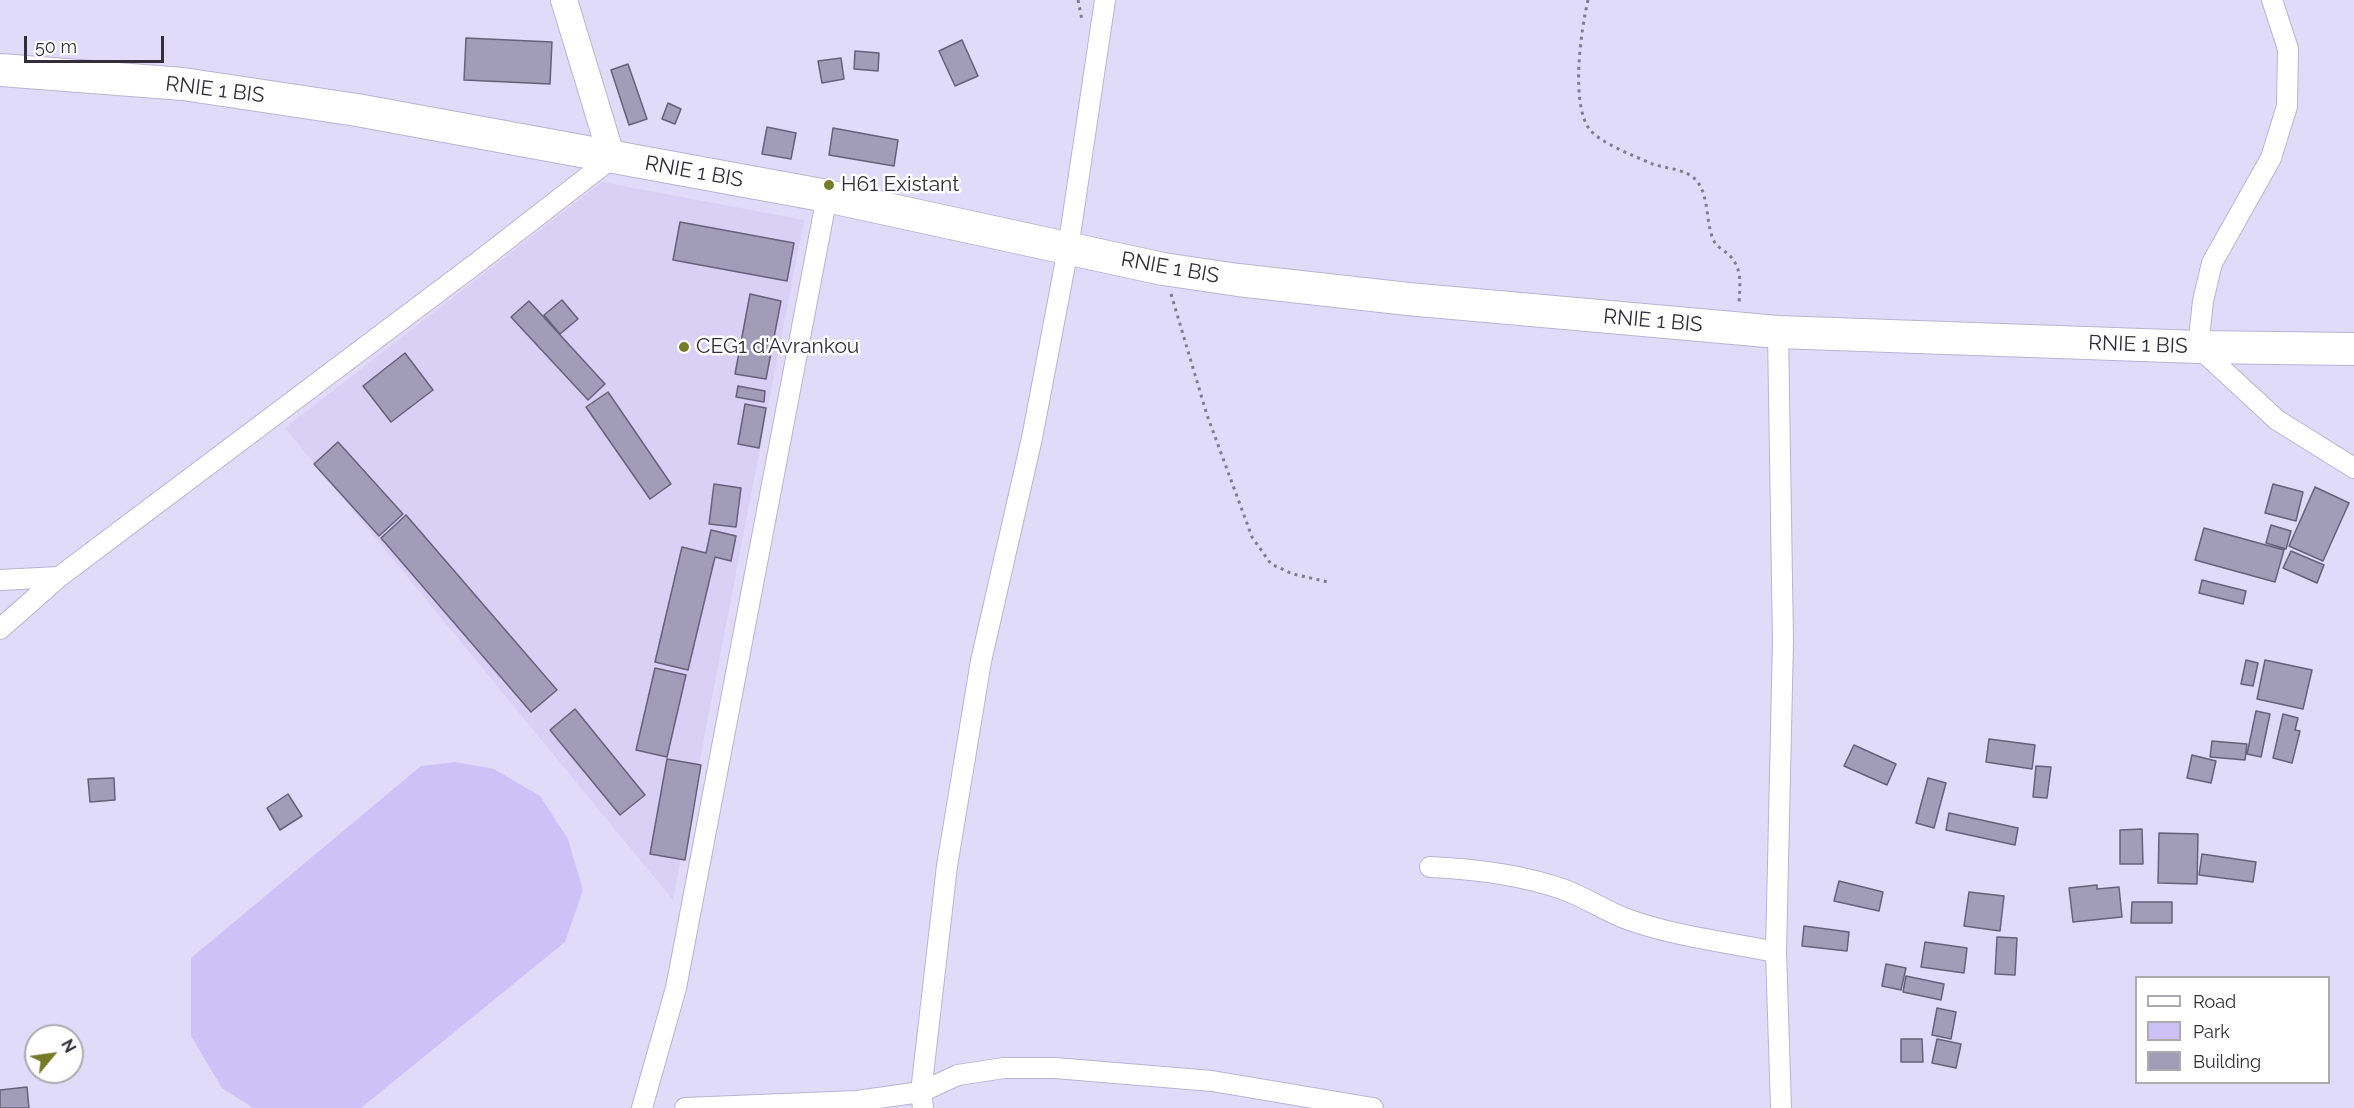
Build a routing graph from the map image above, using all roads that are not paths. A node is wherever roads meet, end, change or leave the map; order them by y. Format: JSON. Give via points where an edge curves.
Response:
{"nodes":[{"id":1,"x":564,"y":0,"type":"edge"},
{"id":2,"x":1105,"y":0,"type":"edge"},
{"id":3,"x":2272,"y":0,"type":"edge"},
{"id":4,"x":0,"y":70,"type":"edge"},
{"id":5,"x":612,"y":158,"type":"junction"},
{"id":6,"x":827,"y":196,"type":"junction"},
{"id":7,"x":1068,"y":249,"type":"junction"},
{"id":8,"x":1778,"y":332,"type":"junction"},
{"id":9,"x":2198,"y":348,"type":"junction"},
{"id":10,"x":2354,"y":349,"type":"edge"},
{"id":11,"x":2354,"y":468,"type":"edge"},
{"id":12,"x":59,"y":577,"type":"junction"},
{"id":13,"x":0,"y":580,"type":"edge"},
{"id":14,"x":0,"y":629,"type":"edge"},
{"id":15,"x":1430,"y":867,"type":"dead end"},
{"id":16,"x":1776,"y":952,"type":"junction"},
{"id":17,"x":922,"y":1100,"type":"edge"},
{"id":18,"x":642,"y":1108,"type":"edge"},
{"id":19,"x":685,"y":1108,"type":"edge"},
{"id":20,"x":1372,"y":1108,"type":"edge"},
{"id":21,"x":1781,"y":1108,"type":"edge"}],
"edges":[{"from":1,"to":5,"type":"street"},
{"from":2,"to":7,"type":"street"},
{"from":3,"to":9,"type":"street","via":[[2288,49],[2288,106],[2271,158],[2212,263]]},
{"from":4,"to":5,"type":"main road","name":"RNIE 1 BIS","via":[[239,92]]},
{"from":5,"to":6,"type":"main road","name":"RNIE 1 BIS"},
{"from":5,"to":12,"type":"street"},
{"from":6,"to":7,"type":"main road","name":"RNIE 1 BIS"},
{"from":6,"to":18,"type":"street","via":[[675,988]]},
{"from":7,"to":8,"type":"main road","name":"RNIE 1 BIS","via":[[1238,280]]},
{"from":7,"to":17,"type":"street","via":[[1032,438],[981,661],[947,866]]},
{"from":8,"to":9,"type":"main road","name":"RNIE 1 BIS"},
{"from":8,"to":16,"type":"street","via":[[1783,641]]},
{"from":9,"to":10,"type":"main road","name":"RNIE 1 BIS"},
{"from":9,"to":11,"type":"street","via":[[2277,420]]},
{"from":12,"to":13,"type":"street"},
{"from":12,"to":14,"type":"street"},
{"from":15,"to":16,"type":"street","via":[[1478,870],[1543,884],[1572,893],[1623,918]]},
{"from":16,"to":21,"type":"street"},
{"from":17,"to":19,"type":"street"},
{"from":17,"to":20,"type":"street","via":[[958,1075],[1004,1068],[1055,1068],[1212,1081]]}]}
